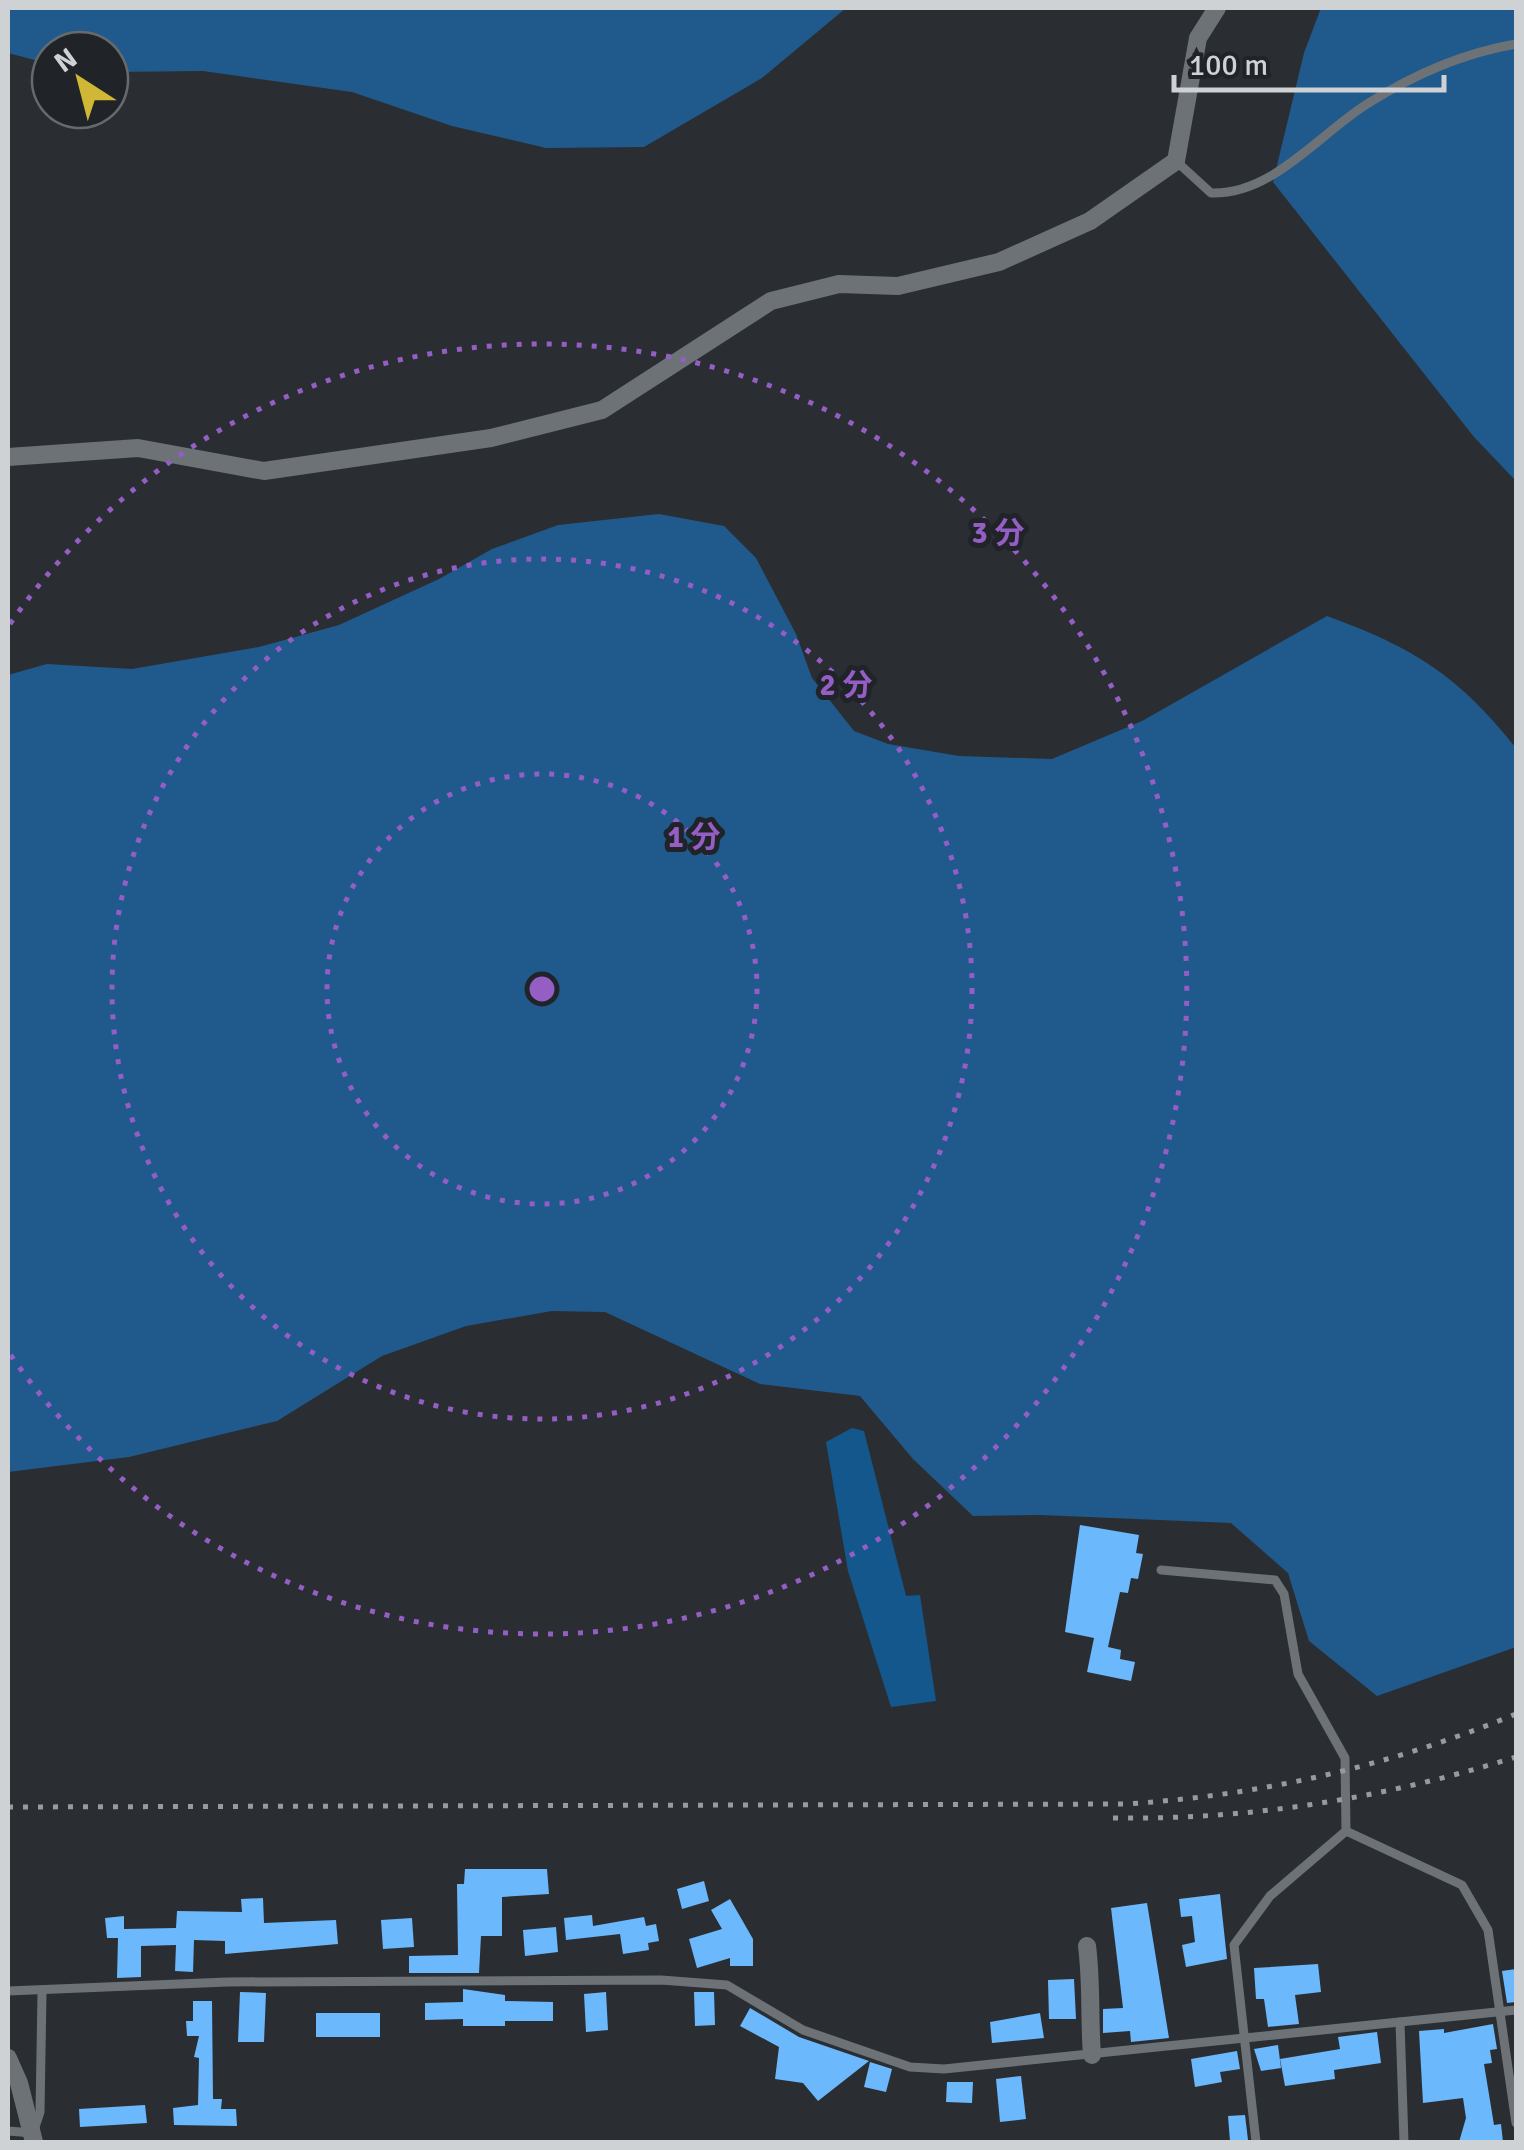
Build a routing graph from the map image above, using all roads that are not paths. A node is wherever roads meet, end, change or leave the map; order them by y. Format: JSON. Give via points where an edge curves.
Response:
{"nodes":[{"id":1,"x":1217,"y":8,"type":"edge"},
{"id":2,"x":1516,"y":44,"type":"edge"},
{"id":3,"x":1176,"y":161,"type":"junction"},
{"id":4,"x":8,"y":457,"type":"edge"},
{"id":5,"x":1160,"y":1570,"type":"dead end"},
{"id":6,"x":1346,"y":1832,"type":"junction"},
{"id":7,"x":1087,"y":1946,"type":"dead end"},
{"id":8,"x":8,"y":1991,"type":"edge"},
{"id":9,"x":42,"y":1992,"type":"junction"},
{"id":10,"x":1516,"y":2010,"type":"edge"},
{"id":11,"x":1501,"y":2011,"type":"junction"},
{"id":12,"x":1400,"y":2022,"type":"junction"},
{"id":13,"x":1244,"y":2035,"type":"junction"},
{"id":14,"x":1092,"y":2055,"type":"junction"},
{"id":15,"x":8,"y":2058,"type":"edge"},
{"id":16,"x":1516,"y":2123,"type":"edge"},
{"id":17,"x":8,"y":2131,"type":"edge"},
{"id":18,"x":33,"y":2138,"type":"edge"},
{"id":19,"x":1256,"y":2142,"type":"edge"},
{"id":20,"x":1404,"y":2142,"type":"edge"}],
"edges":[{"from":1,"to":3,"type":"street","via":[[1198,38]]},
{"from":2,"to":3,"type":"lane","via":[[1408,80],[1254,187],[1210,193]]},
{"from":3,"to":4,"type":"street","via":[[1090,220],[999,262],[898,286],[839,284],[771,301],[602,410],[584,415],[491,438],[264,471],[138,448]]},
{"from":5,"to":6,"type":"lane","via":[[1275,1580],[1284,1594],[1298,1674],[1345,1758]]},
{"from":6,"to":11,"type":"lane","via":[[1462,1885],[1488,1930]]},
{"from":6,"to":13,"type":"lane","via":[[1270,1896],[1234,1945]]},
{"from":7,"to":14,"type":"street"},
{"from":8,"to":9,"type":"lane"},
{"from":9,"to":14,"type":"lane","via":[[227,1982],[661,1980],[727,1985],[803,2030],[910,2067]]},
{"from":9,"to":18,"type":"lane","via":[[40,2112]]},
{"from":10,"to":11,"type":"lane"},
{"from":11,"to":12,"type":"lane"},
{"from":11,"to":16,"type":"lane"},
{"from":12,"to":13,"type":"lane"},
{"from":12,"to":20,"type":"lane"},
{"from":13,"to":14,"type":"lane"},
{"from":13,"to":19,"type":"lane"},
{"from":15,"to":18,"type":"street"},
{"from":17,"to":18,"type":"lane"}]}
